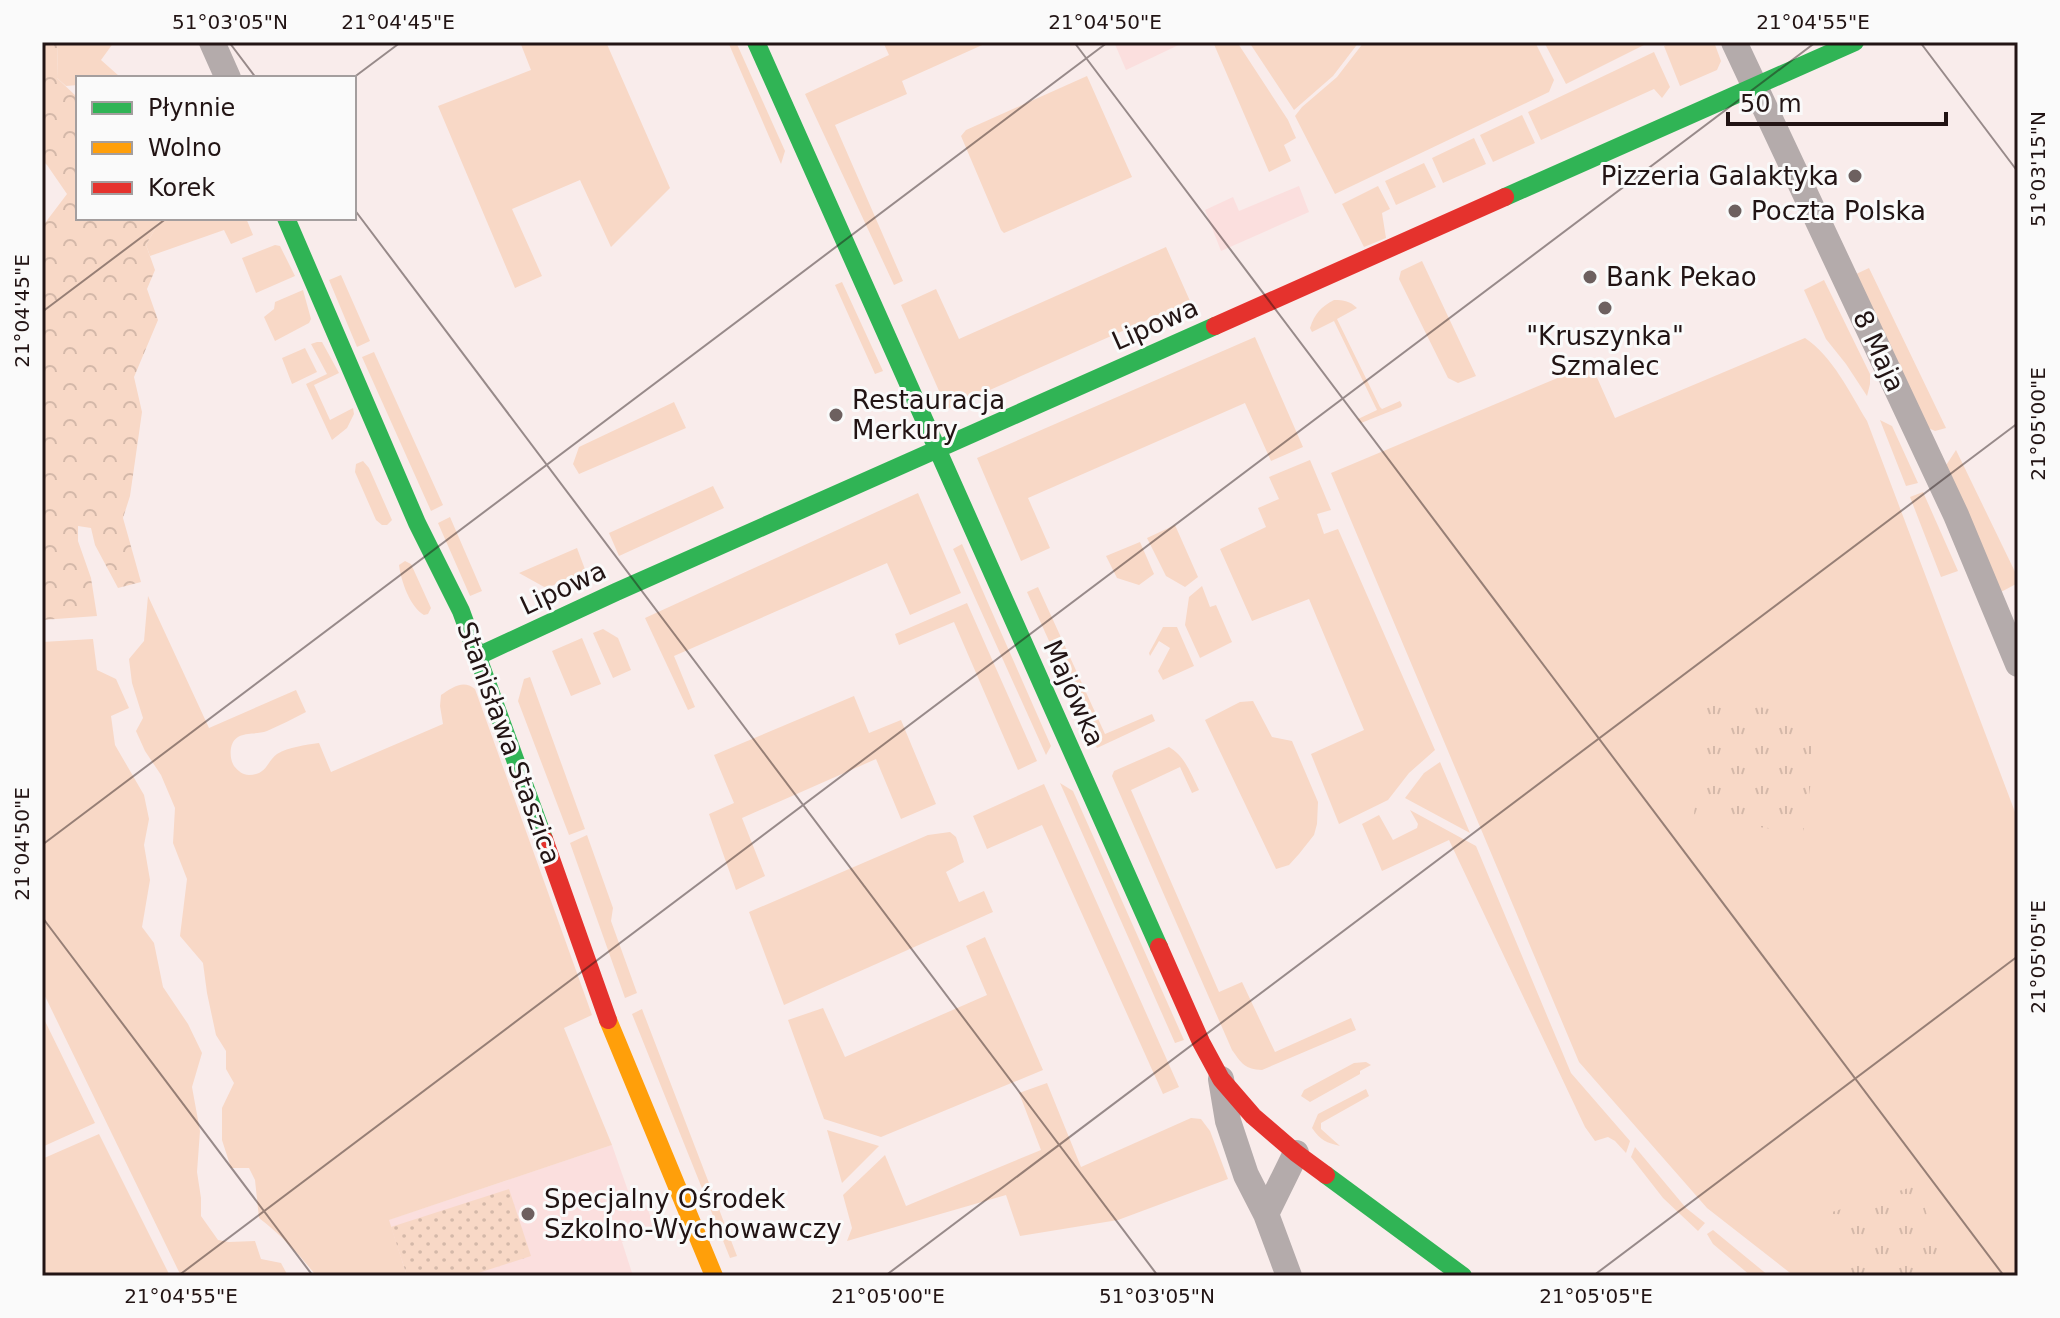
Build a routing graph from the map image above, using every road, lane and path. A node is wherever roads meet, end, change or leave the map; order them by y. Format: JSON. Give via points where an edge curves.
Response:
{"nodes":[{"id":1,"x":212,"y":42,"type":"edge"},
{"id":2,"x":756,"y":42,"type":"edge"},
{"id":3,"x":1734,"y":42,"type":"edge"},
{"id":4,"x":1855,"y":42,"type":"edge"},
{"id":5,"x":227,"y":76,"type":"edge"},
{"id":6,"x":1755,"y":86,"type":"junction"},
{"id":7,"x":287,"y":220,"type":"edge"},
{"id":8,"x":938,"y":450,"type":"junction"},
{"id":9,"x":478,"y":656,"type":"junction"},
{"id":10,"x":2018,"y":664,"type":"edge"},
{"id":11,"x":1221,"y":1079,"type":"junction"},
{"id":12,"x":1296,"y":1153,"type":"junction"},
{"id":13,"x":1266,"y":1214,"type":"junction"},
{"id":14,"x":714,"y":1276,"type":"edge"},
{"id":15,"x":1289,"y":1276,"type":"edge"},
{"id":16,"x":1463,"y":1276,"type":"edge"}],
"edges":[{"from":1,"to":5,"type":"street"},
{"from":2,"to":8,"type":"street","name":"Majówka"},
{"from":3,"to":6,"type":"street","name":"8 Maja"},
{"from":4,"to":6,"type":"street","name":"Lipowa"},
{"from":6,"to":8,"type":"street","name":"Lipowa"},
{"from":6,"to":10,"type":"street","name":"8 Maja","via":[[1956,515]]},
{"from":7,"to":9,"type":"street","name":"Stanisława Staszica"},
{"from":8,"to":9,"type":"street","name":"Lipowa"},
{"from":8,"to":11,"type":"street","name":"Majówka"},
{"from":9,"to":14,"type":"street","name":"Stanisława Staszica","via":[[606,1014]]},
{"from":11,"to":12,"type":"street","name":"Majówka"},
{"from":11,"to":13,"type":"street","via":[[1228,1121]]},
{"from":12,"to":13,"type":"street"},
{"from":12,"to":16,"type":"street","name":"Majówka"},
{"from":13,"to":15,"type":"street"}]}
